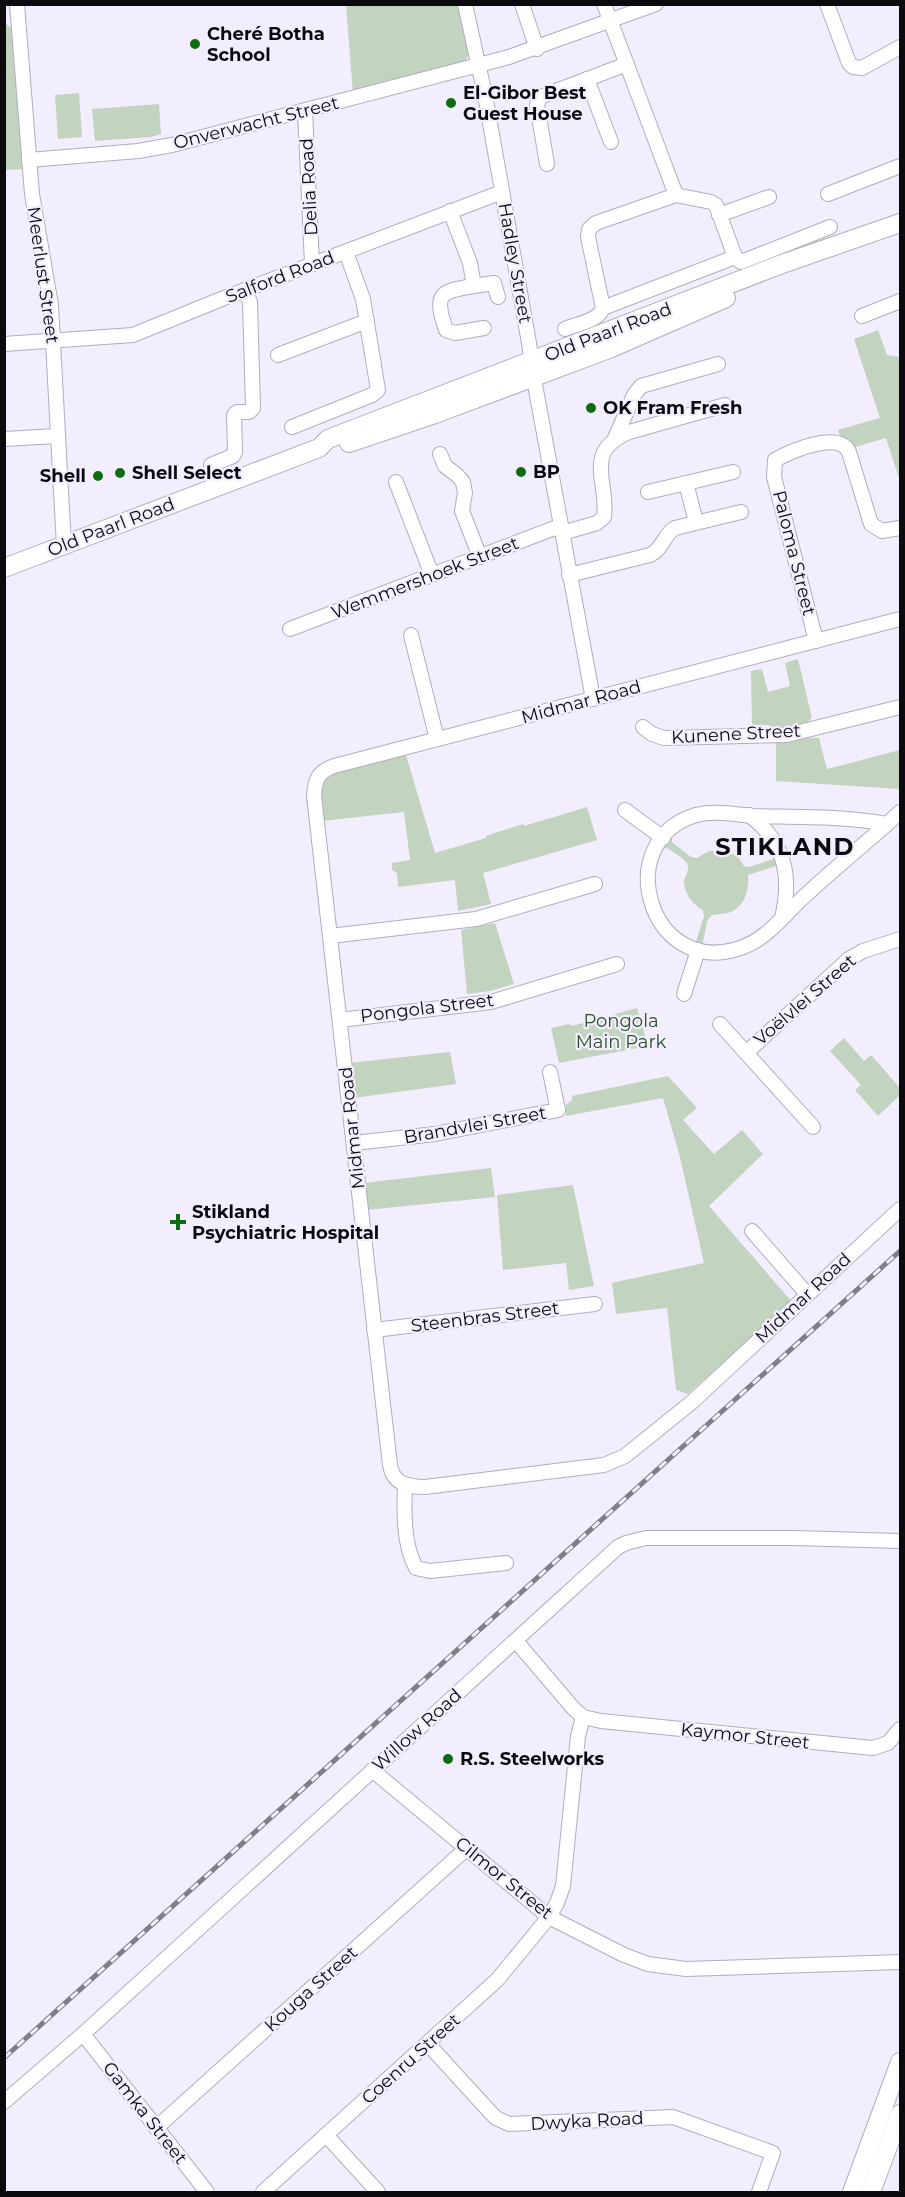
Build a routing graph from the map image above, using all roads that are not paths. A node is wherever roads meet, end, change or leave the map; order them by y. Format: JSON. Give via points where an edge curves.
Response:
{"nodes":[{"id":1,"x":465,"y":4,"type":"edge"},
{"id":2,"x":522,"y":4,"type":"edge"},
{"id":3,"x":604,"y":4,"type":"edge"},
{"id":4,"x":656,"y":4,"type":"edge"},
{"id":5,"x":827,"y":4,"type":"edge"},
{"id":6,"x":13,"y":13,"type":"edge"},
{"id":7,"x":611,"y":21,"type":"junction"},
{"id":8,"x":900,"y":46,"type":"edge"},
{"id":9,"x":537,"y":49,"type":"junction"},
{"id":10,"x":627,"y":64,"type":"junction"},
{"id":11,"x":479,"y":66,"type":"junction"},
{"id":12,"x":587,"y":79,"type":"junction"},
{"id":13,"x":305,"y":110,"type":"junction"},
{"id":14,"x":611,"y":142,"type":"dead end"},
{"id":15,"x":29,"y":160,"type":"junction"},
{"id":16,"x":547,"y":164,"type":"dead end"},
{"id":17,"x":900,"y":166,"type":"edge"},
{"id":18,"x":502,"y":192,"type":"junction"},
{"id":19,"x":828,"y":194,"type":"dead end"},
{"id":20,"x":676,"y":195,"type":"junction"},
{"id":21,"x":769,"y":197,"type":"dead end"},
{"id":22,"x":450,"y":211,"type":"junction"},
{"id":23,"x":719,"y":215,"type":"junction"},
{"id":24,"x":900,"y":224,"type":"edge"},
{"id":25,"x":830,"y":228,"type":"dead end"},
{"id":26,"x":900,"y":236,"type":"edge"},
{"id":27,"x":346,"y":252,"type":"junction"},
{"id":28,"x":735,"y":257,"type":"junction"},
{"id":29,"x":312,"y":264,"type":"junction"},
{"id":30,"x":474,"y":286,"type":"junction"},
{"id":31,"x":245,"y":290,"type":"junction"},
{"id":32,"x":498,"y":297,"type":"dead end"},
{"id":33,"x":900,"y":302,"type":"edge"},
{"id":34,"x":603,"y":308,"type":"junction"},
{"id":35,"x":862,"y":316,"type":"dead end"},
{"id":36,"x":367,"y":321,"type":"junction"},
{"id":37,"x":484,"y":328,"type":"dead end"},
{"id":38,"x":565,"y":329,"type":"dead end"},
{"id":39,"x":53,"y":341,"type":"junction"},
{"id":40,"x":4,"y":344,"type":"edge"},
{"id":41,"x":278,"y":356,"type":"dead end"},
{"id":42,"x":718,"y":364,"type":"dead end"},
{"id":43,"x":533,"y":369,"type":"junction"},
{"id":44,"x":725,"y":405,"type":"dead end"},
{"id":45,"x":292,"y":426,"type":"dead end"},
{"id":46,"x":57,"y":436,"type":"junction"},
{"id":47,"x":615,"y":438,"type":"junction"},
{"id":48,"x":4,"y":439,"type":"edge"},
{"id":49,"x":440,"y":454,"type":"dead end"},
{"id":50,"x":211,"y":465,"type":"dead end"},
{"id":51,"x":734,"y":472,"type":"dead end"},
{"id":52,"x":396,"y":482,"type":"dead end"},
{"id":53,"x":686,"y":483,"type":"junction"},
{"id":54,"x":648,"y":492,"type":"dead end"},
{"id":55,"x":741,"y":512,"type":"dead end"},
{"id":56,"x":696,"y":522,"type":"junction"},
{"id":57,"x":900,"y":528,"type":"edge"},
{"id":58,"x":561,"y":530,"type":"junction"},
{"id":59,"x":64,"y":546,"type":"junction"},
{"id":60,"x":480,"y":557,"type":"junction"},
{"id":61,"x":4,"y":568,"type":"edge"},
{"id":62,"x":432,"y":575,"type":"junction"},
{"id":63,"x":569,"y":575,"type":"junction"},
{"id":64,"x":900,"y":619,"type":"edge"},
{"id":65,"x":290,"y":629,"type":"dead end"},
{"id":66,"x":411,"y":635,"type":"dead end"},
{"id":67,"x":816,"y":641,"type":"junction"},
{"id":68,"x":593,"y":699,"type":"junction"},
{"id":69,"x":900,"y":707,"type":"edge"},
{"id":70,"x":643,"y":727,"type":"dead end"},
{"id":71,"x":437,"y":739,"type":"junction"},
{"id":72,"x":625,"y":810,"type":"dead end"},
{"id":73,"x":900,"y":812,"type":"edge"},
{"id":74,"x":749,"y":815,"type":"junction"},
{"id":75,"x":887,"y":824,"type":"junction"},
{"id":76,"x":663,"y":838,"type":"junction"},
{"id":77,"x":595,"y":884,"type":"dead end"},
{"id":78,"x":782,"y":918,"type":"junction"},
{"id":79,"x":330,"y":936,"type":"junction"},
{"id":80,"x":900,"y":939,"type":"edge"},
{"id":81,"x":698,"y":950,"type":"junction"},
{"id":82,"x":617,"y":964,"type":"dead end"},
{"id":83,"x":684,"y":994,"type":"dead end"},
{"id":84,"x":340,"y":1020,"type":"junction"},
{"id":85,"x":720,"y":1024,"type":"dead end"},
{"id":86,"x":746,"y":1053,"type":"junction"},
{"id":87,"x":550,"y":1072,"type":"dead end"},
{"id":88,"x":813,"y":1127,"type":"dead end"},
{"id":89,"x":354,"y":1143,"type":"junction"},
{"id":90,"x":900,"y":1209,"type":"edge"},
{"id":91,"x":752,"y":1232,"type":"dead end"},
{"id":92,"x":807,"y":1294,"type":"junction"},
{"id":93,"x":595,"y":1304,"type":"dead end"},
{"id":94,"x":374,"y":1330,"type":"junction"},
{"id":95,"x":405,"y":1485,"type":"junction"},
{"id":96,"x":900,"y":1541,"type":"edge"},
{"id":97,"x":506,"y":1563,"type":"dead end"},
{"id":98,"x":516,"y":1641,"type":"junction"},
{"id":99,"x":583,"y":1717,"type":"junction"},
{"id":100,"x":900,"y":1730,"type":"edge"},
{"id":101,"x":372,"y":1770,"type":"junction"},
{"id":102,"x":466,"y":1849,"type":"junction"},
{"id":103,"x":549,"y":1917,"type":"junction"},
{"id":104,"x":900,"y":1962,"type":"edge"},
{"id":105,"x":83,"y":2034,"type":"junction"},
{"id":106,"x":428,"y":2044,"type":"junction"},
{"id":107,"x":900,"y":2062,"type":"edge"},
{"id":108,"x":4,"y":2102,"type":"edge"},
{"id":109,"x":900,"y":2114,"type":"edge"},
{"id":110,"x":156,"y":2128,"type":"junction"},
{"id":111,"x":326,"y":2135,"type":"junction"},
{"id":112,"x":207,"y":2193,"type":"edge"},
{"id":113,"x":263,"y":2193,"type":"edge"},
{"id":114,"x":378,"y":2193,"type":"edge"},
{"id":115,"x":759,"y":2193,"type":"edge"},
{"id":116,"x":852,"y":2193,"type":"edge"},
{"id":117,"x":871,"y":2193,"type":"edge"}],
"edges":[{"from":1,"to":11,"type":"street","name":"Hadley Street"},
{"from":2,"to":9,"type":"street"},
{"from":3,"to":7,"type":"street"},
{"from":4,"to":7,"type":"street","name":"Onverwacht Street"},
{"from":5,"to":8,"type":"street","via":[[853,67],[862,68]]},
{"from":6,"to":15,"type":"street","name":"Meerlust Street"},
{"from":7,"to":9,"type":"street","name":"Onverwacht Street"},
{"from":7,"to":10,"type":"street"},
{"from":9,"to":11,"type":"street","name":"Onverwacht Street"},
{"from":10,"to":12,"type":"street"},
{"from":10,"to":20,"type":"street"},
{"from":11,"to":13,"type":"street","name":"Onverwacht Street"},
{"from":11,"to":18,"type":"street","name":"Hadley Street"},
{"from":12,"to":14,"type":"street"},
{"from":12,"to":16,"type":"street","via":[[538,100]]},
{"from":13,"to":15,"type":"street","name":"Onverwacht Street","via":[[160,147]]},
{"from":13,"to":29,"type":"street","name":"Delia Road"},
{"from":15,"to":39,"type":"street","name":"Meerlust Street"},
{"from":17,"to":19,"type":"street"},
{"from":18,"to":22,"type":"street","name":"Salford Road"},
{"from":18,"to":43,"type":"street","name":"Hadley Street"},
{"from":20,"to":23,"type":"street","via":[[712,202]]},
{"from":20,"to":34,"type":"street","via":[[596,223],[589,229]]},
{"from":21,"to":23,"type":"street"},
{"from":22,"to":27,"type":"street","name":"Salford Road"},
{"from":22,"to":30,"type":"street","via":[[471,266]]},
{"from":23,"to":28,"type":"street"},
{"from":24,"to":43,"type":"main road","name":"Old Paarl Road","via":[[782,264]]},
{"from":25,"to":28,"type":"street","via":[[741,262]]},
{"from":26,"to":43,"type":"main road","name":"Old Paarl Road","via":[[757,285],[642,336]]},
{"from":27,"to":29,"type":"street","name":"Salford Road"},
{"from":27,"to":36,"type":"street"},
{"from":28,"to":34,"type":"street"},
{"from":29,"to":31,"type":"street","name":"Salford Road"},
{"from":30,"to":32,"type":"street","via":[[494,283]]},
{"from":30,"to":37,"type":"street","via":[[442,295],[445,328],[453,333]]},
{"from":31,"to":39,"type":"street","name":"Salford Road","via":[[133,335]]},
{"from":31,"to":50,"type":"street","via":[[250,302],[253,407],[249,412],[234,415],[234,455]]},
{"from":33,"to":35,"type":"street"},
{"from":34,"to":38,"type":"street","via":[[597,316]]},
{"from":36,"to":41,"type":"street"},
{"from":36,"to":45,"type":"street","via":[[377,392]]},
{"from":39,"to":40,"type":"street","name":"Salford Road"},
{"from":39,"to":46,"type":"street","name":"Meerlust Street"},
{"from":42,"to":47,"type":"street","via":[[639,387]]},
{"from":43,"to":58,"type":"street","name":"Hadley Street"},
{"from":43,"to":59,"type":"main road","name":"Old Paarl Road","via":[[364,438],[332,449],[319,448]]},
{"from":44,"to":47,"type":"street"},
{"from":46,"to":48,"type":"street"},
{"from":46,"to":59,"type":"street","name":"Meerlust Street"},
{"from":47,"to":58,"type":"street","name":"Wemmershoek Street","via":[[600,467],[604,517],[597,523]]},
{"from":49,"to":60,"type":"street","via":[[445,466],[463,482],[462,511]]},
{"from":51,"to":53,"type":"street"},
{"from":52,"to":62,"type":"street"},
{"from":53,"to":54,"type":"street"},
{"from":53,"to":56,"type":"street"},
{"from":55,"to":56,"type":"street"},
{"from":56,"to":63,"type":"street","via":[[671,530],[650,555]]},
{"from":57,"to":67,"type":"street","name":"Paloma Street","via":[[882,531],[871,524],[849,452],[842,443],[830,441],[775,460],[774,477]]},
{"from":58,"to":60,"type":"street","name":"Wemmershoek Street"},
{"from":58,"to":63,"type":"street","name":"Hadley Street"},
{"from":59,"to":61,"type":"main road","name":"Old Paarl Road"},
{"from":60,"to":62,"type":"street","name":"Wemmershoek Street"},
{"from":62,"to":65,"type":"street","name":"Wemmershoek Street"},
{"from":63,"to":68,"type":"street","name":"Hadley Street"},
{"from":64,"to":67,"type":"street","name":"Midmar Road"},
{"from":66,"to":71,"type":"street"},
{"from":67,"to":68,"type":"street","name":"Midmar Road"},
{"from":68,"to":71,"type":"street","name":"Midmar Road"},
{"from":69,"to":70,"type":"street","name":"Kunene Street","via":[[787,735],[664,738]]},
{"from":71,"to":79,"type":"street","name":"Midmar Road","via":[[334,766],[318,775],[314,796]]},
{"from":72,"to":76,"type":"street"},
{"from":73,"to":75,"type":"street"},
{"from":74,"to":75,"type":"street"},
{"from":74,"to":76,"type":"street","via":[[696,815]]},
{"from":74,"to":78,"type":"street","via":[[773,838],[785,868]]},
{"from":75,"to":78,"type":"street"},
{"from":76,"to":81,"type":"street","via":[[652,856],[648,895],[665,929]]},
{"from":77,"to":79,"type":"street","via":[[476,919]]},
{"from":78,"to":81,"type":"street","via":[[765,934],[738,949]]},
{"from":79,"to":84,"type":"street","name":"Midmar Road"},
{"from":80,"to":86,"type":"street","name":"Voëlvlei Street","via":[[849,960]]},
{"from":81,"to":83,"type":"street"},
{"from":82,"to":84,"type":"street","name":"Pongola Street","via":[[491,1002]]},
{"from":84,"to":89,"type":"street","name":"Midmar Road"},
{"from":85,"to":86,"type":"street","name":"Voëlvlei Street"},
{"from":86,"to":88,"type":"street","name":"Voëlvlei Street"},
{"from":87,"to":89,"type":"street","name":"Brandvlei Street","via":[[558,1110],[435,1134]]},
{"from":89,"to":94,"type":"street","name":"Midmar Road"},
{"from":90,"to":92,"type":"street","name":"Midmar Road"},
{"from":91,"to":92,"type":"street"},
{"from":92,"to":95,"type":"street","name":"Midmar Road","via":[[692,1402],[614,1462],[447,1485]]},
{"from":93,"to":94,"type":"street","name":"Steenbras Street"},
{"from":94,"to":95,"type":"street","name":"Midmar Road","via":[[391,1470]]},
{"from":95,"to":97,"type":"street","via":[[410,1554],[416,1568],[430,1571]]},
{"from":96,"to":98,"type":"street","name":"Willow Road","via":[[635,1540],[618,1547]]},
{"from":98,"to":99,"type":"street"},
{"from":98,"to":101,"type":"street","name":"Willow Road"},
{"from":99,"to":100,"type":"street","name":"Kaymor Street","via":[[601,1722],[873,1748],[888,1743]]},
{"from":99,"to":103,"type":"street","name":"Coenru Street","via":[[562,1891]]},
{"from":101,"to":102,"type":"street","name":"Cilmor Street"},
{"from":101,"to":105,"type":"street","name":"Willow Road"},
{"from":102,"to":103,"type":"street","name":"Cilmor Street"},
{"from":102,"to":110,"type":"street","name":"Kouga Street"},
{"from":103,"to":104,"type":"street","name":"Cilmor Street","via":[[624,1955],[667,1968]]},
{"from":103,"to":106,"type":"street","name":"Coenru Street","via":[[497,1980]]},
{"from":105,"to":108,"type":"street","name":"Willow Road"},
{"from":105,"to":110,"type":"street","name":"Gamka Street"},
{"from":106,"to":111,"type":"street","name":"Coenru Street"},
{"from":106,"to":115,"type":"street","name":"Dwyka Road","via":[[496,2118],[509,2124],[673,2117],[773,2153]]},
{"from":107,"to":116,"type":"main road"},
{"from":109,"to":117,"type":"main road"},
{"from":110,"to":112,"type":"street","name":"Gamka Street"},
{"from":111,"to":113,"type":"street","name":"Coenru Street"},
{"from":111,"to":114,"type":"street"}]}
